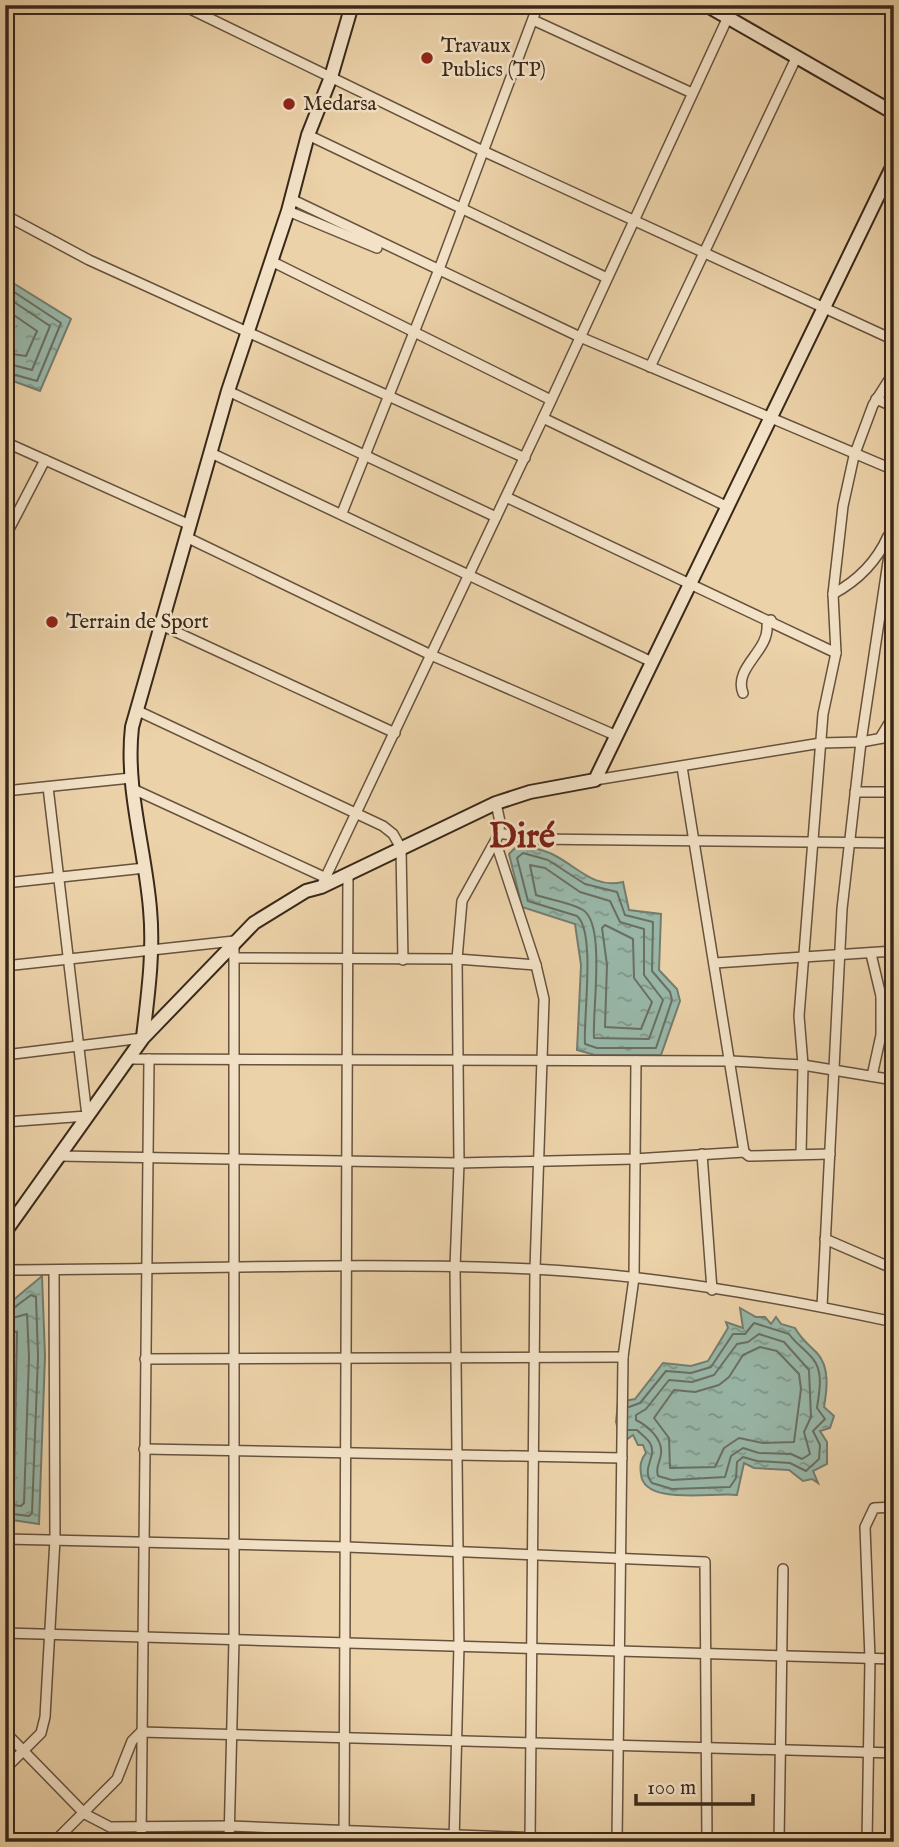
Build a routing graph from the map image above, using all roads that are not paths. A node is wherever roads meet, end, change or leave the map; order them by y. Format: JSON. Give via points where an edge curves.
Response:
{"nodes":[{"id":1,"x":182,"y":5,"type":"edge"},
{"id":2,"x":352,"y":5,"type":"edge"},
{"id":3,"x":538,"y":5,"type":"edge"},
{"id":4,"x":706,"y":5,"type":"edge"},
{"id":5,"x":727,"y":17,"type":"junction"},
{"id":6,"x":533,"y":20,"type":"junction"},
{"id":7,"x":797,"y":56,"type":"junction"},
{"id":8,"x":331,"y":77,"type":"junction"},
{"id":9,"x":692,"y":93,"type":"junction"},
{"id":10,"x":894,"y":113,"type":"edge"},
{"id":11,"x":308,"y":135,"type":"junction"},
{"id":12,"x":483,"y":152,"type":"junction"},
{"id":13,"x":894,"y":163,"type":"edge"},
{"id":14,"x":289,"y":205,"type":"junction"},
{"id":15,"x":461,"y":211,"type":"junction"},
{"id":16,"x":5,"y":215,"type":"edge"},
{"id":17,"x":633,"y":220,"type":"junction"},
{"id":18,"x":704,"y":252,"type":"junction"},
{"id":19,"x":394,"y":255,"type":"dead end"},
{"id":20,"x":271,"y":261,"type":"junction"},
{"id":21,"x":438,"y":272,"type":"junction"},
{"id":22,"x":607,"y":278,"type":"junction"},
{"id":23,"x":826,"y":307,"type":"junction"},
{"id":24,"x":248,"y":331,"type":"junction"},
{"id":25,"x":414,"y":334,"type":"junction"},
{"id":26,"x":580,"y":337,"type":"junction"},
{"id":27,"x":894,"y":341,"type":"edge"},
{"id":28,"x":650,"y":367,"type":"junction"},
{"id":29,"x":894,"y":372,"type":"edge"},
{"id":30,"x":228,"y":391,"type":"junction"},
{"id":31,"x":388,"y":397,"type":"junction"},
{"id":32,"x":876,"y":399,"type":"junction"},
{"id":33,"x":551,"y":400,"type":"junction"},
{"id":34,"x":894,"y":407,"type":"edge"},
{"id":35,"x":543,"y":418,"type":"junction"},
{"id":36,"x":771,"y":418,"type":"junction"},
{"id":37,"x":5,"y":442,"type":"edge"},
{"id":38,"x":211,"y":453,"type":"junction"},
{"id":39,"x":365,"y":456,"type":"junction"},
{"id":40,"x":854,"y":456,"type":"junction"},
{"id":41,"x":525,"y":458,"type":"junction"},
{"id":42,"x":45,"y":460,"type":"junction"},
{"id":43,"x":894,"y":470,"type":"edge"},
{"id":44,"x":506,"y":497,"type":"junction"},
{"id":45,"x":728,"y":507,"type":"junction"},
{"id":46,"x":342,"y":513,"type":"junction"},
{"id":47,"x":496,"y":517,"type":"junction"},
{"id":48,"x":892,"y":526,"type":"edge"},
{"id":49,"x":188,"y":531,"type":"junction"},
{"id":50,"x":5,"y":537,"type":"edge"},
{"id":51,"x":470,"y":574,"type":"junction"},
{"id":52,"x":689,"y":584,"type":"junction"},
{"id":53,"x":833,"y":594,"type":"junction"},
{"id":54,"x":771,"y":620,"type":"junction"},
{"id":55,"x":161,"y":625,"type":"junction"},
{"id":56,"x":836,"y":653,"type":"junction"},
{"id":57,"x":431,"y":656,"type":"junction"},
{"id":58,"x":652,"y":662,"type":"junction"},
{"id":59,"x":743,"y":693,"type":"dead end"},
{"id":60,"x":136,"y":710,"type":"junction"},
{"id":61,"x":894,"y":715,"type":"edge"},
{"id":62,"x":395,"y":733,"type":"junction"},
{"id":63,"x":617,"y":736,"type":"junction"},
{"id":64,"x":894,"y":736,"type":"edge"},
{"id":65,"x":880,"y":738,"type":"junction"},
{"id":66,"x":861,"y":741,"type":"junction"},
{"id":67,"x":821,"y":743,"type":"junction"},
{"id":68,"x":894,"y":765,"type":"edge"},
{"id":69,"x":682,"y":767,"type":"junction"},
{"id":70,"x":595,"y":780,"type":"junction"},
{"id":71,"x":132,"y":783,"type":"junction"},
{"id":72,"x":48,"y":787,"type":"junction"},
{"id":73,"x":5,"y":791,"type":"edge"},
{"id":74,"x":855,"y":792,"type":"junction"},
{"id":75,"x":891,"y":792,"type":"edge"},
{"id":76,"x":496,"y":803,"type":"junction"},
{"id":77,"x":357,"y":813,"type":"junction"},
{"id":78,"x":894,"y":816,"type":"edge"},
{"id":79,"x":499,"y":833,"type":"junction"},
{"id":80,"x":695,"y":841,"type":"junction"},
{"id":81,"x":813,"y":841,"type":"junction"},
{"id":82,"x":850,"y":842,"type":"junction"},
{"id":83,"x":496,"y":844,"type":"junction"},
{"id":84,"x":894,"y":844,"type":"edge"},
{"id":85,"x":401,"y":848,"type":"junction"},
{"id":86,"x":145,"y":868,"type":"junction"},
{"id":87,"x":348,"y":873,"type":"junction"},
{"id":88,"x":59,"y":877,"type":"junction"},
{"id":89,"x":323,"y":882,"type":"junction"},
{"id":90,"x":5,"y":883,"type":"edge"},
{"id":91,"x":234,"y":941,"type":"junction"},
{"id":92,"x":153,"y":950,"type":"junction"},
{"id":93,"x":894,"y":951,"type":"edge"},
{"id":94,"x":871,"y":954,"type":"junction"},
{"id":95,"x":839,"y":957,"type":"junction"},
{"id":96,"x":234,"y":958,"type":"junction"},
{"id":97,"x":69,"y":959,"type":"junction"},
{"id":98,"x":348,"y":960,"type":"junction"},
{"id":99,"x":403,"y":960,"type":"junction"},
{"id":100,"x":457,"y":960,"type":"junction"},
{"id":101,"x":804,"y":960,"type":"junction"},
{"id":102,"x":715,"y":963,"type":"junction"},
{"id":103,"x":536,"y":965,"type":"junction"},
{"id":104,"x":5,"y":966,"type":"edge"},
{"id":105,"x":881,"y":996,"type":"junction"},
{"id":106,"x":894,"y":1004,"type":"edge"},
{"id":107,"x":143,"y":1038,"type":"junction"},
{"id":108,"x":79,"y":1046,"type":"junction"},
{"id":109,"x":5,"y":1055,"type":"edge"},
{"id":110,"x":127,"y":1059,"type":"junction"},
{"id":111,"x":149,"y":1059,"type":"junction"},
{"id":112,"x":234,"y":1059,"type":"junction"},
{"id":113,"x":348,"y":1060,"type":"junction"},
{"id":114,"x":457,"y":1060,"type":"junction"},
{"id":115,"x":541,"y":1060,"type":"junction"},
{"id":116,"x":636,"y":1061,"type":"junction"},
{"id":117,"x":731,"y":1061,"type":"junction"},
{"id":118,"x":803,"y":1065,"type":"junction"},
{"id":119,"x":833,"y":1069,"type":"junction"},
{"id":120,"x":872,"y":1076,"type":"junction"},
{"id":121,"x":894,"y":1080,"type":"edge"},
{"id":122,"x":88,"y":1116,"type":"junction"},
{"id":123,"x":5,"y":1122,"type":"edge"},
{"id":124,"x":744,"y":1152,"type":"junction"},
{"id":125,"x":702,"y":1154,"type":"junction"},
{"id":126,"x":801,"y":1154,"type":"junction"},
{"id":127,"x":830,"y":1154,"type":"junction"},
{"id":128,"x":59,"y":1156,"type":"junction"},
{"id":129,"x":148,"y":1157,"type":"junction"},
{"id":130,"x":234,"y":1158,"type":"junction"},
{"id":131,"x":347,"y":1159,"type":"junction"},
{"id":132,"x":634,"y":1159,"type":"junction"},
{"id":133,"x":538,"y":1162,"type":"junction"},
{"id":134,"x":459,"y":1163,"type":"junction"},
{"id":135,"x":5,"y":1232,"type":"edge"},
{"id":136,"x":825,"y":1239,"type":"junction"},
{"id":137,"x":345,"y":1267,"type":"junction"},
{"id":138,"x":455,"y":1267,"type":"junction"},
{"id":139,"x":233,"y":1269,"type":"junction"},
{"id":140,"x":535,"y":1269,"type":"junction"},
{"id":141,"x":894,"y":1269,"type":"edge"},
{"id":142,"x":5,"y":1270,"type":"edge"},
{"id":143,"x":54,"y":1270,"type":"junction"},
{"id":144,"x":144,"y":1270,"type":"junction"},
{"id":145,"x":634,"y":1278,"type":"junction"},
{"id":146,"x":712,"y":1290,"type":"junction"},
{"id":147,"x":822,"y":1307,"type":"junction"},
{"id":148,"x":894,"y":1322,"type":"edge"},
{"id":149,"x":458,"y":1357,"type":"junction"},
{"id":150,"x":536,"y":1357,"type":"junction"},
{"id":151,"x":623,"y":1357,"type":"junction"},
{"id":152,"x":235,"y":1358,"type":"junction"},
{"id":153,"x":347,"y":1358,"type":"junction"},
{"id":154,"x":145,"y":1359,"type":"junction"},
{"id":155,"x":145,"y":1450,"type":"junction"},
{"id":156,"x":234,"y":1451,"type":"junction"},
{"id":157,"x":347,"y":1453,"type":"junction"},
{"id":158,"x":458,"y":1455,"type":"junction"},
{"id":159,"x":533,"y":1457,"type":"junction"},
{"id":160,"x":622,"y":1458,"type":"junction"},
{"id":161,"x":894,"y":1507,"type":"edge"},
{"id":162,"x":5,"y":1539,"type":"edge"},
{"id":163,"x":55,"y":1539,"type":"junction"},
{"id":164,"x":144,"y":1544,"type":"junction"},
{"id":165,"x":232,"y":1546,"type":"junction"},
{"id":166,"x":347,"y":1548,"type":"junction"},
{"id":167,"x":457,"y":1552,"type":"junction"},
{"id":168,"x":532,"y":1555,"type":"junction"},
{"id":169,"x":621,"y":1558,"type":"junction"},
{"id":170,"x":783,"y":1569,"type":"dead end"},
{"id":171,"x":5,"y":1633,"type":"edge"},
{"id":172,"x":51,"y":1635,"type":"junction"},
{"id":173,"x":144,"y":1638,"type":"junction"},
{"id":174,"x":234,"y":1640,"type":"junction"},
{"id":175,"x":345,"y":1643,"type":"junction"},
{"id":176,"x":459,"y":1645,"type":"junction"},
{"id":177,"x":533,"y":1647,"type":"junction"},
{"id":178,"x":622,"y":1650,"type":"junction"},
{"id":179,"x":707,"y":1651,"type":"junction"},
{"id":180,"x":783,"y":1653,"type":"junction"},
{"id":181,"x":870,"y":1659,"type":"junction"},
{"id":182,"x":894,"y":1659,"type":"edge"},
{"id":183,"x":5,"y":1732,"type":"edge"},
{"id":184,"x":141,"y":1732,"type":"junction"},
{"id":185,"x":232,"y":1736,"type":"junction"},
{"id":186,"x":343,"y":1736,"type":"junction"},
{"id":187,"x":456,"y":1739,"type":"junction"},
{"id":188,"x":531,"y":1741,"type":"junction"},
{"id":189,"x":619,"y":1744,"type":"junction"},
{"id":190,"x":706,"y":1746,"type":"junction"},
{"id":191,"x":780,"y":1748,"type":"junction"},
{"id":192,"x":24,"y":1751,"type":"junction"},
{"id":193,"x":868,"y":1751,"type":"junction"},
{"id":194,"x":894,"y":1753,"type":"edge"},
{"id":195,"x":5,"y":1769,"type":"edge"},
{"id":196,"x":85,"y":1814,"type":"junction"},
{"id":197,"x":229,"y":1826,"type":"junction"},
{"id":198,"x":141,"y":1828,"type":"junction"},
{"id":199,"x":344,"y":1830,"type":"junction"},
{"id":200,"x":454,"y":1838,"type":"edge"},
{"id":201,"x":530,"y":1840,"type":"edge"},
{"id":202,"x":617,"y":1841,"type":"edge"},
{"id":203,"x":54,"y":1842,"type":"edge"},
{"id":204,"x":141,"y":1842,"type":"edge"},
{"id":205,"x":229,"y":1842,"type":"edge"},
{"id":206,"x":344,"y":1842,"type":"edge"},
{"id":207,"x":641,"y":1842,"type":"edge"},
{"id":208,"x":707,"y":1842,"type":"edge"},
{"id":209,"x":779,"y":1842,"type":"edge"},
{"id":210,"x":867,"y":1842,"type":"edge"}],
"edges":[{"from":1,"to":8,"type":"street"},
{"from":2,"to":8,"type":"main road"},
{"from":3,"to":6,"type":"street"},
{"from":4,"to":5,"type":"main road"},
{"from":5,"to":7,"type":"main road"},
{"from":5,"to":9,"type":"street"},
{"from":6,"to":9,"type":"street"},
{"from":6,"to":12,"type":"street"},
{"from":7,"to":10,"type":"main road"},
{"from":7,"to":18,"type":"street"},
{"from":8,"to":11,"type":"main road"},
{"from":8,"to":12,"type":"street"},
{"from":9,"to":17,"type":"street"},
{"from":11,"to":14,"type":"main road"},
{"from":11,"to":15,"type":"street"},
{"from":12,"to":15,"type":"street"},
{"from":12,"to":17,"type":"street"},
{"from":13,"to":23,"type":"main road"},
{"from":14,"to":19,"type":"street"},
{"from":14,"to":20,"type":"main road"},
{"from":14,"to":21,"type":"street"},
{"from":15,"to":21,"type":"street"},
{"from":15,"to":22,"type":"street"},
{"from":16,"to":24,"type":"street","via":[[89,260]]},
{"from":17,"to":18,"type":"street"},
{"from":17,"to":22,"type":"street"},
{"from":18,"to":23,"type":"street"},
{"from":18,"to":28,"type":"street"},
{"from":20,"to":24,"type":"main road"},
{"from":20,"to":25,"type":"street"},
{"from":21,"to":25,"type":"street"},
{"from":21,"to":26,"type":"street"},
{"from":22,"to":26,"type":"street"},
{"from":23,"to":27,"type":"street"},
{"from":23,"to":36,"type":"main road"},
{"from":24,"to":30,"type":"main road"},
{"from":24,"to":31,"type":"street"},
{"from":25,"to":31,"type":"street"},
{"from":25,"to":33,"type":"street"},
{"from":26,"to":28,"type":"street"},
{"from":26,"to":33,"type":"street"},
{"from":28,"to":36,"type":"street"},
{"from":29,"to":32,"type":"street"},
{"from":30,"to":38,"type":"main road"},
{"from":30,"to":39,"type":"street"},
{"from":31,"to":39,"type":"street"},
{"from":31,"to":41,"type":"street"},
{"from":32,"to":34,"type":"street"},
{"from":32,"to":40,"type":"street"},
{"from":33,"to":35,"type":"street"},
{"from":35,"to":41,"type":"street"},
{"from":35,"to":45,"type":"street"},
{"from":36,"to":40,"type":"street"},
{"from":36,"to":45,"type":"main road"},
{"from":37,"to":42,"type":"street"},
{"from":38,"to":46,"type":"street"},
{"from":38,"to":49,"type":"main road"},
{"from":39,"to":46,"type":"street"},
{"from":39,"to":47,"type":"street"},
{"from":40,"to":43,"type":"street"},
{"from":40,"to":53,"type":"street"},
{"from":41,"to":44,"type":"street"},
{"from":42,"to":49,"type":"street"},
{"from":42,"to":50,"type":"street"},
{"from":44,"to":47,"type":"street"},
{"from":44,"to":52,"type":"street"},
{"from":45,"to":52,"type":"main road"},
{"from":46,"to":51,"type":"street"},
{"from":47,"to":51,"type":"street"},
{"from":48,"to":53,"type":"street","via":[[868,566],[852,584]]},
{"from":48,"to":66,"type":"street"},
{"from":49,"to":55,"type":"main road"},
{"from":49,"to":57,"type":"street"},
{"from":51,"to":57,"type":"street"},
{"from":51,"to":58,"type":"street"},
{"from":52,"to":54,"type":"street"},
{"from":52,"to":58,"type":"main road"},
{"from":53,"to":56,"type":"street"},
{"from":54,"to":56,"type":"street"},
{"from":54,"to":59,"type":"street","via":[[768,634],[743,674]]},
{"from":55,"to":60,"type":"main road"},
{"from":55,"to":62,"type":"street"},
{"from":56,"to":67,"type":"street"},
{"from":57,"to":62,"type":"street"},
{"from":57,"to":63,"type":"street"},
{"from":58,"to":63,"type":"main road"},
{"from":60,"to":71,"type":"main road","via":[[130,742]]},
{"from":60,"to":77,"type":"street"},
{"from":61,"to":65,"type":"street"},
{"from":62,"to":77,"type":"street"},
{"from":63,"to":70,"type":"main road"},
{"from":64,"to":65,"type":"street"},
{"from":65,"to":66,"type":"street"},
{"from":66,"to":67,"type":"street"},
{"from":66,"to":74,"type":"street"},
{"from":67,"to":69,"type":"street"},
{"from":67,"to":81,"type":"street"},
{"from":68,"to":75,"type":"street"},
{"from":69,"to":70,"type":"street"},
{"from":69,"to":80,"type":"street"},
{"from":70,"to":76,"type":"main road"},
{"from":71,"to":72,"type":"street"},
{"from":71,"to":86,"type":"main road"},
{"from":71,"to":89,"type":"street"},
{"from":72,"to":73,"type":"street"},
{"from":72,"to":88,"type":"street"},
{"from":74,"to":75,"type":"street"},
{"from":74,"to":82,"type":"street"},
{"from":75,"to":78,"type":"street"},
{"from":76,"to":79,"type":"street"},
{"from":76,"to":85,"type":"main road"},
{"from":77,"to":85,"type":"street","via":[[383,826]]},
{"from":77,"to":89,"type":"street"},
{"from":79,"to":80,"type":"street","via":[[532,839]]},
{"from":79,"to":83,"type":"street"},
{"from":80,"to":81,"type":"street"},
{"from":80,"to":102,"type":"street"},
{"from":81,"to":82,"type":"street"},
{"from":81,"to":101,"type":"street"},
{"from":82,"to":84,"type":"street"},
{"from":82,"to":95,"type":"street"},
{"from":83,"to":100,"type":"street","via":[[462,901]]},
{"from":83,"to":103,"type":"street"},
{"from":85,"to":87,"type":"main road"},
{"from":85,"to":99,"type":"street"},
{"from":86,"to":88,"type":"street"},
{"from":86,"to":92,"type":"main road"},
{"from":87,"to":89,"type":"main road"},
{"from":87,"to":98,"type":"street"},
{"from":88,"to":90,"type":"street"},
{"from":88,"to":97,"type":"street"},
{"from":89,"to":91,"type":"main road","via":[[279,906]]},
{"from":91,"to":92,"type":"street"},
{"from":91,"to":96,"type":"street"},
{"from":91,"to":107,"type":"main road"},
{"from":92,"to":97,"type":"street"},
{"from":92,"to":107,"type":"main road"},
{"from":93,"to":94,"type":"street"},
{"from":94,"to":95,"type":"street"},
{"from":94,"to":105,"type":"street"},
{"from":95,"to":101,"type":"street"},
{"from":95,"to":119,"type":"street"},
{"from":96,"to":98,"type":"street"},
{"from":96,"to":112,"type":"street"},
{"from":97,"to":104,"type":"street"},
{"from":97,"to":108,"type":"street"},
{"from":98,"to":99,"type":"street"},
{"from":98,"to":113,"type":"street"},
{"from":99,"to":100,"type":"street"},
{"from":100,"to":103,"type":"street"},
{"from":100,"to":114,"type":"street"},
{"from":101,"to":102,"type":"street"},
{"from":101,"to":118,"type":"street","via":[[799,1016]]},
{"from":102,"to":117,"type":"street"},
{"from":103,"to":115,"type":"street","via":[[544,999]]},
{"from":105,"to":106,"type":"street"},
{"from":105,"to":120,"type":"street","via":[[881,1035]]},
{"from":107,"to":108,"type":"street"},
{"from":107,"to":110,"type":"main road"},
{"from":108,"to":109,"type":"street"},
{"from":108,"to":122,"type":"street"},
{"from":110,"to":111,"type":"street"},
{"from":110,"to":122,"type":"main road"},
{"from":111,"to":112,"type":"street"},
{"from":111,"to":129,"type":"street"},
{"from":112,"to":113,"type":"street"},
{"from":112,"to":130,"type":"street"},
{"from":113,"to":114,"type":"street"},
{"from":113,"to":131,"type":"street"},
{"from":114,"to":115,"type":"street"},
{"from":114,"to":134,"type":"street"},
{"from":115,"to":116,"type":"street"},
{"from":115,"to":133,"type":"street"},
{"from":116,"to":117,"type":"street"},
{"from":116,"to":132,"type":"street"},
{"from":117,"to":118,"type":"street"},
{"from":117,"to":124,"type":"street"},
{"from":118,"to":119,"type":"street"},
{"from":118,"to":126,"type":"street"},
{"from":119,"to":120,"type":"street"},
{"from":119,"to":127,"type":"street"},
{"from":120,"to":121,"type":"street"},
{"from":122,"to":123,"type":"street"},
{"from":122,"to":128,"type":"main road"},
{"from":124,"to":125,"type":"street"},
{"from":124,"to":126,"type":"street","via":[[749,1156]]},
{"from":125,"to":132,"type":"street"},
{"from":125,"to":146,"type":"street"},
{"from":126,"to":127,"type":"street"},
{"from":127,"to":136,"type":"street"},
{"from":128,"to":129,"type":"street"},
{"from":128,"to":135,"type":"main road"},
{"from":129,"to":130,"type":"street"},
{"from":129,"to":144,"type":"street"},
{"from":130,"to":131,"type":"street"},
{"from":130,"to":139,"type":"street"},
{"from":131,"to":134,"type":"street"},
{"from":131,"to":137,"type":"street"},
{"from":132,"to":133,"type":"street"},
{"from":132,"to":145,"type":"street"},
{"from":133,"to":134,"type":"street"},
{"from":133,"to":140,"type":"street"},
{"from":134,"to":138,"type":"street"},
{"from":136,"to":141,"type":"street"},
{"from":136,"to":147,"type":"street"},
{"from":137,"to":138,"type":"street"},
{"from":137,"to":139,"type":"street"},
{"from":137,"to":153,"type":"street"},
{"from":138,"to":140,"type":"street"},
{"from":138,"to":149,"type":"street"},
{"from":139,"to":144,"type":"street"},
{"from":139,"to":152,"type":"street"},
{"from":140,"to":145,"type":"street"},
{"from":140,"to":150,"type":"street"},
{"from":142,"to":143,"type":"street"},
{"from":143,"to":144,"type":"street"},
{"from":143,"to":163,"type":"street"},
{"from":144,"to":154,"type":"street"},
{"from":145,"to":146,"type":"street"},
{"from":145,"to":151,"type":"street"},
{"from":146,"to":147,"type":"street"},
{"from":147,"to":148,"type":"street"},
{"from":149,"to":150,"type":"street"},
{"from":149,"to":153,"type":"street"},
{"from":149,"to":158,"type":"street"},
{"from":150,"to":151,"type":"street"},
{"from":150,"to":159,"type":"street"},
{"from":151,"to":160,"type":"street"},
{"from":152,"to":153,"type":"street"},
{"from":152,"to":154,"type":"street"},
{"from":152,"to":156,"type":"street"},
{"from":153,"to":157,"type":"street"},
{"from":154,"to":155,"type":"street"},
{"from":155,"to":156,"type":"street"},
{"from":155,"to":164,"type":"street"},
{"from":156,"to":157,"type":"street"},
{"from":156,"to":165,"type":"street"},
{"from":157,"to":158,"type":"street"},
{"from":157,"to":166,"type":"street"},
{"from":158,"to":159,"type":"street"},
{"from":158,"to":167,"type":"street"},
{"from":159,"to":160,"type":"street"},
{"from":159,"to":168,"type":"street"},
{"from":160,"to":169,"type":"street"},
{"from":161,"to":181,"type":"street","via":[[874,1508],[865,1527]]},
{"from":162,"to":163,"type":"street"},
{"from":163,"to":164,"type":"street"},
{"from":163,"to":172,"type":"street"},
{"from":164,"to":165,"type":"street"},
{"from":164,"to":173,"type":"street"},
{"from":165,"to":166,"type":"street"},
{"from":165,"to":174,"type":"street"},
{"from":166,"to":167,"type":"street"},
{"from":166,"to":175,"type":"street"},
{"from":167,"to":168,"type":"street"},
{"from":167,"to":176,"type":"street"},
{"from":168,"to":169,"type":"street"},
{"from":168,"to":177,"type":"street"},
{"from":169,"to":178,"type":"street"},
{"from":169,"to":179,"type":"street","via":[[705,1562]]},
{"from":170,"to":180,"type":"street"},
{"from":171,"to":172,"type":"street"},
{"from":172,"to":173,"type":"street"},
{"from":172,"to":192,"type":"street","via":[[43,1727]]},
{"from":173,"to":174,"type":"street"},
{"from":173,"to":184,"type":"street"},
{"from":174,"to":175,"type":"street"},
{"from":174,"to":185,"type":"street"},
{"from":175,"to":176,"type":"street"},
{"from":175,"to":186,"type":"street"},
{"from":176,"to":177,"type":"street"},
{"from":176,"to":187,"type":"street"},
{"from":177,"to":178,"type":"street"},
{"from":177,"to":188,"type":"street"},
{"from":178,"to":179,"type":"street"},
{"from":178,"to":189,"type":"street"},
{"from":179,"to":180,"type":"street"},
{"from":179,"to":190,"type":"street"},
{"from":180,"to":181,"type":"street"},
{"from":180,"to":191,"type":"street"},
{"from":181,"to":182,"type":"street"},
{"from":181,"to":193,"type":"street"},
{"from":183,"to":192,"type":"street"},
{"from":184,"to":185,"type":"street"},
{"from":184,"to":196,"type":"street","via":[[132,1741],[117,1779]]},
{"from":184,"to":198,"type":"street"},
{"from":185,"to":186,"type":"street"},
{"from":185,"to":197,"type":"street"},
{"from":186,"to":187,"type":"street"},
{"from":186,"to":199,"type":"street"},
{"from":187,"to":188,"type":"street"},
{"from":187,"to":200,"type":"street"},
{"from":188,"to":189,"type":"street"},
{"from":188,"to":201,"type":"street"},
{"from":189,"to":190,"type":"street"},
{"from":189,"to":202,"type":"street"},
{"from":190,"to":191,"type":"street"},
{"from":190,"to":208,"type":"street"},
{"from":191,"to":193,"type":"street"},
{"from":191,"to":209,"type":"street"},
{"from":192,"to":195,"type":"street"},
{"from":192,"to":196,"type":"street"},
{"from":193,"to":194,"type":"street"},
{"from":193,"to":210,"type":"street"},
{"from":196,"to":198,"type":"street","via":[[110,1827]]},
{"from":196,"to":203,"type":"street"},
{"from":197,"to":198,"type":"street"},
{"from":197,"to":199,"type":"street"},
{"from":197,"to":205,"type":"street"},
{"from":198,"to":204,"type":"street"},
{"from":199,"to":200,"type":"street"},
{"from":199,"to":206,"type":"street"},
{"from":200,"to":201,"type":"street"},
{"from":201,"to":202,"type":"street"},
{"from":202,"to":207,"type":"street"}]}
